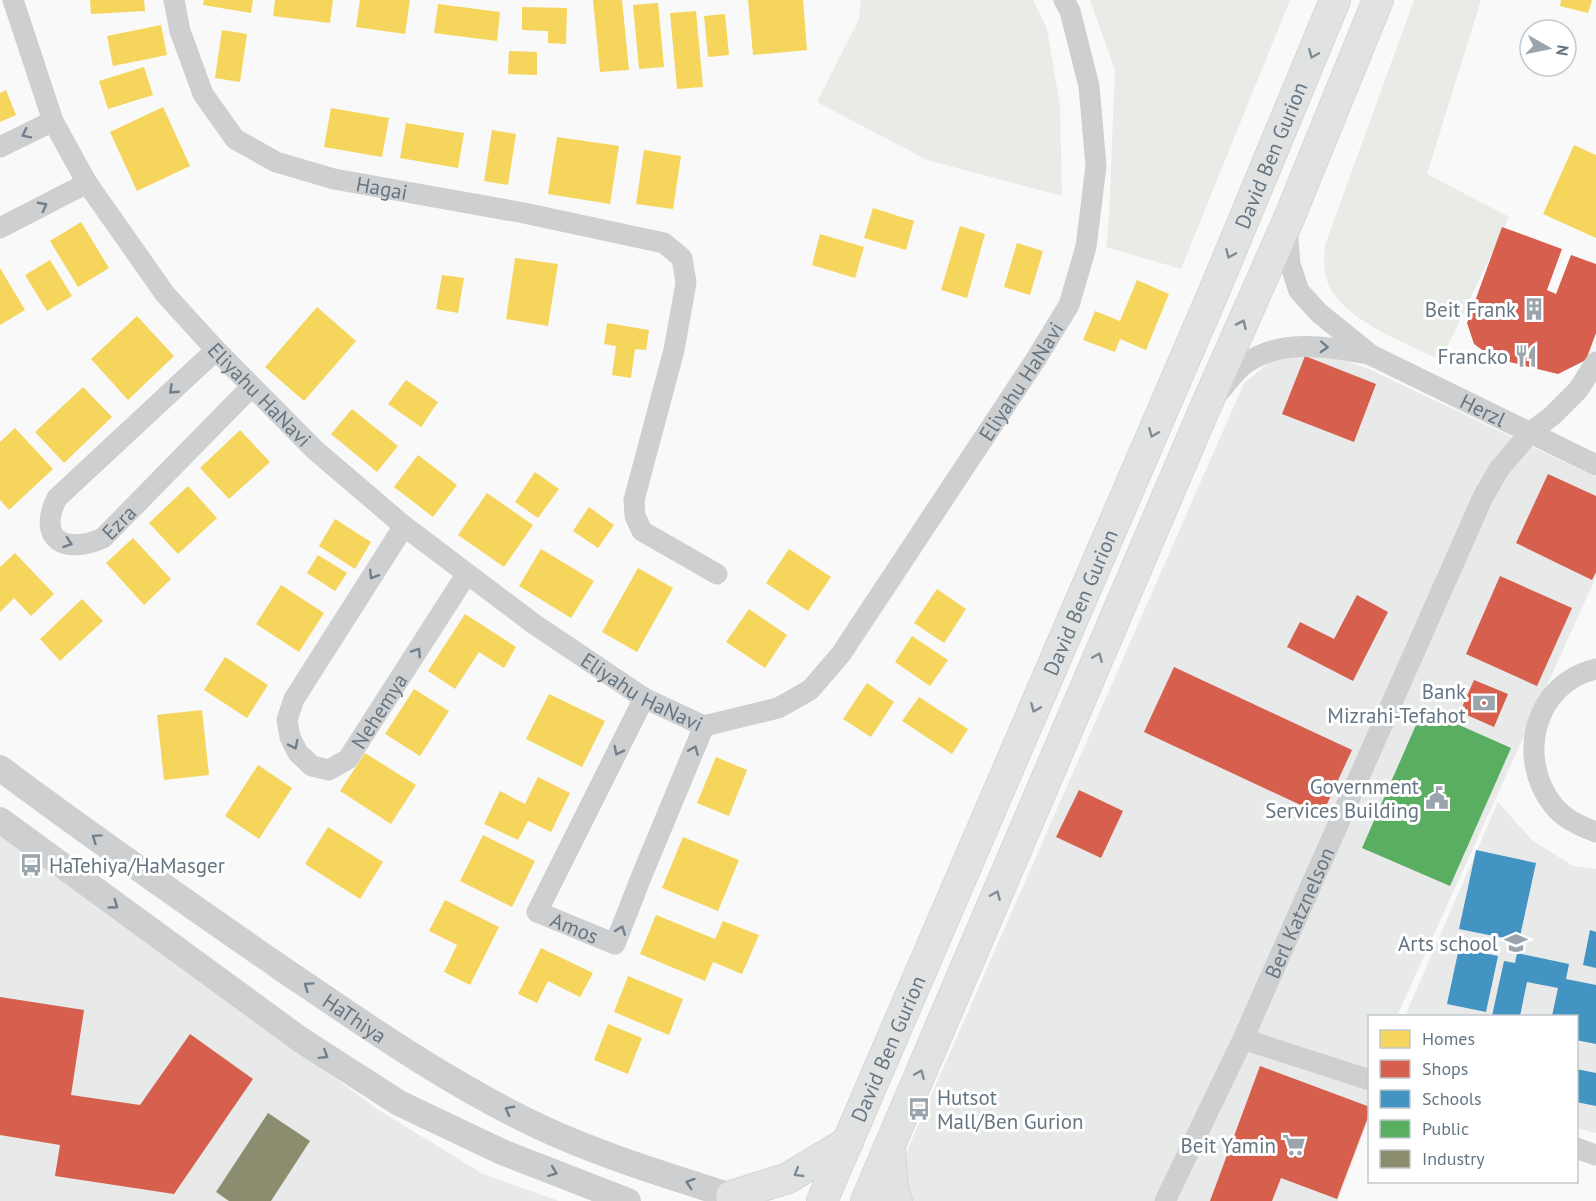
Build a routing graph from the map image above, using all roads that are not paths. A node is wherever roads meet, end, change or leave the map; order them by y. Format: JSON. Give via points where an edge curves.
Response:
{"nodes":[{"id":1,"x":12,"y":0,"type":"edge"},
{"id":2,"x":174,"y":0,"type":"edge"},
{"id":3,"x":1064,"y":0,"type":"edge"},
{"id":4,"x":1335,"y":0,"type":"edge"},
{"id":5,"x":1378,"y":0,"type":"edge"},
{"id":6,"x":53,"y":121,"type":"junction"},
{"id":7,"x":0,"y":147,"type":"edge"},
{"id":8,"x":87,"y":183,"type":"junction"},
{"id":9,"x":1287,"y":223,"type":"junction"},
{"id":10,"x":0,"y":228,"type":"edge"},
{"id":11,"x":216,"y":350,"type":"junction"},
{"id":12,"x":1371,"y":355,"type":"junction"},
{"id":13,"x":1596,"y":362,"type":"edge"},
{"id":14,"x":251,"y":387,"type":"junction"},
{"id":15,"x":1205,"y":408,"type":"junction"},
{"id":16,"x":1530,"y":433,"type":"junction"},
{"id":17,"x":1596,"y":465,"type":"edge"},
{"id":18,"x":404,"y":526,"type":"junction"},
{"id":19,"x":717,"y":574,"type":"dead end"},
{"id":20,"x":466,"y":575,"type":"junction"},
{"id":21,"x":1596,"y":669,"type":"edge"},
{"id":22,"x":644,"y":698,"type":"junction"},
{"id":23,"x":704,"y":726,"type":"junction"},
{"id":24,"x":0,"y":768,"type":"edge"},
{"id":25,"x":0,"y":820,"type":"edge"},
{"id":26,"x":1596,"y":831,"type":"edge"},
{"id":27,"x":1243,"y":1039,"type":"junction"},
{"id":28,"x":1368,"y":1079,"type":"edge"},
{"id":29,"x":848,"y":1142,"type":"junction"},
{"id":30,"x":889,"y":1147,"type":"junction"},
{"id":31,"x":1578,"y":1149,"type":"edge"},
{"id":32,"x":1596,"y":1155,"type":"edge"},
{"id":33,"x":738,"y":1199,"type":"edge"},
{"id":34,"x":628,"y":1201,"type":"edge"},
{"id":35,"x":822,"y":1201,"type":"edge"},
{"id":36,"x":866,"y":1201,"type":"edge"},
{"id":37,"x":897,"y":1201,"type":"edge"},
{"id":38,"x":1165,"y":1201,"type":"edge"}],
"edges":[{"from":1,"to":6,"type":"street","name":"Eliyahu HaNavi"},
{"from":2,"to":19,"type":"street","name":"Hagai","via":[[180,31],[203,94],[236,140],[276,162],[334,179],[664,243],[682,258],[686,283],[674,350],[634,500],[635,516],[642,531]]},
{"from":3,"to":23,"type":"street","name":"Eliyahu HaNavi","via":[[1089,86],[1096,166],[1086,247],[1069,305],[841,654],[810,690],[778,708]]},
{"from":4,"to":29,"type":"main road","name":"David Ben Gurion","one_way":true},
{"from":5,"to":9,"type":"main road","name":"David Ben Gurion"},
{"from":6,"to":7,"type":"street","one_way":true},
{"from":6,"to":8,"type":"street","name":"Eliyahu HaNavi"},
{"from":10,"to":8,"type":"street","one_way":true},
{"from":8,"to":11,"type":"street","name":"Eliyahu HaNavi","via":[[165,294]]},
{"from":9,"to":12,"type":"street","name":"Herzl","via":[[1290,264],[1299,291],[1319,313]]},
{"from":15,"to":9,"type":"main road","name":"David Ben Gurion","one_way":true},
{"from":11,"to":14,"type":"street","name":"Eliyahu HaNavi"},
{"from":11,"to":14,"type":"street","name":"Ezra","one_way":true,"via":[[57,498],[48,522],[54,536],[77,546],[103,538]]},
{"from":15,"to":12,"type":"street","name":"Herzl","one_way":true,"via":[[1241,367],[1267,352],[1330,347]]},
{"from":12,"to":16,"type":"street","name":"Herzl"},
{"from":13,"to":16,"type":"street","name":"Berl Katznelson","via":[[1578,390]]},
{"from":14,"to":18,"type":"street","name":"Eliyahu HaNavi","via":[[315,450]]},
{"from":30,"to":15,"type":"main road","name":"David Ben Gurion","one_way":true},
{"from":16,"to":17,"type":"street","name":"Herzl"},
{"from":16,"to":27,"type":"street","name":"Berl Katznelson","via":[[1499,469],[1478,507]]},
{"from":18,"to":20,"type":"street","name":"Eliyahu HaNavi"},
{"from":18,"to":20,"type":"street","name":"Nehemya","one_way":true,"via":[[294,699],[287,720],[290,737],[298,753],[312,766],[329,770],[348,759]]},
{"from":20,"to":22,"type":"street","name":"Eliyahu HaNavi"},
{"from":21,"to":26,"type":"street","via":[[1584,671],[1562,686],[1544,706],[1534,731],[1533,758],[1540,784],[1554,807],[1575,824]]},
{"from":22,"to":23,"type":"street","name":"Eliyahu HaNavi"},
{"from":22,"to":23,"type":"street","name":"Amos","one_way":true,"via":[[537,912],[615,944]]},
{"from":33,"to":24,"type":"street","name":"HaThiya","one_way":true,"via":[[617,1158],[541,1127],[453,1080],[235,936]]},
{"from":25,"to":34,"type":"street","one_way":true,"via":[[301,1040],[399,1102],[502,1152]]},
{"from":27,"to":28,"type":"street"},
{"from":27,"to":38,"type":"street","name":"Berl Katznelson"},
{"from":29,"to":33,"type":"main road","one_way":true,"via":[[788,1178]]},
{"from":29,"to":35,"type":"main road","name":"David Ben Gurion"},
{"from":30,"to":36,"type":"main road","name":"David Ben Gurion"},
{"from":30,"to":37,"type":"main road"},
{"from":31,"to":32,"type":"street"}]}
